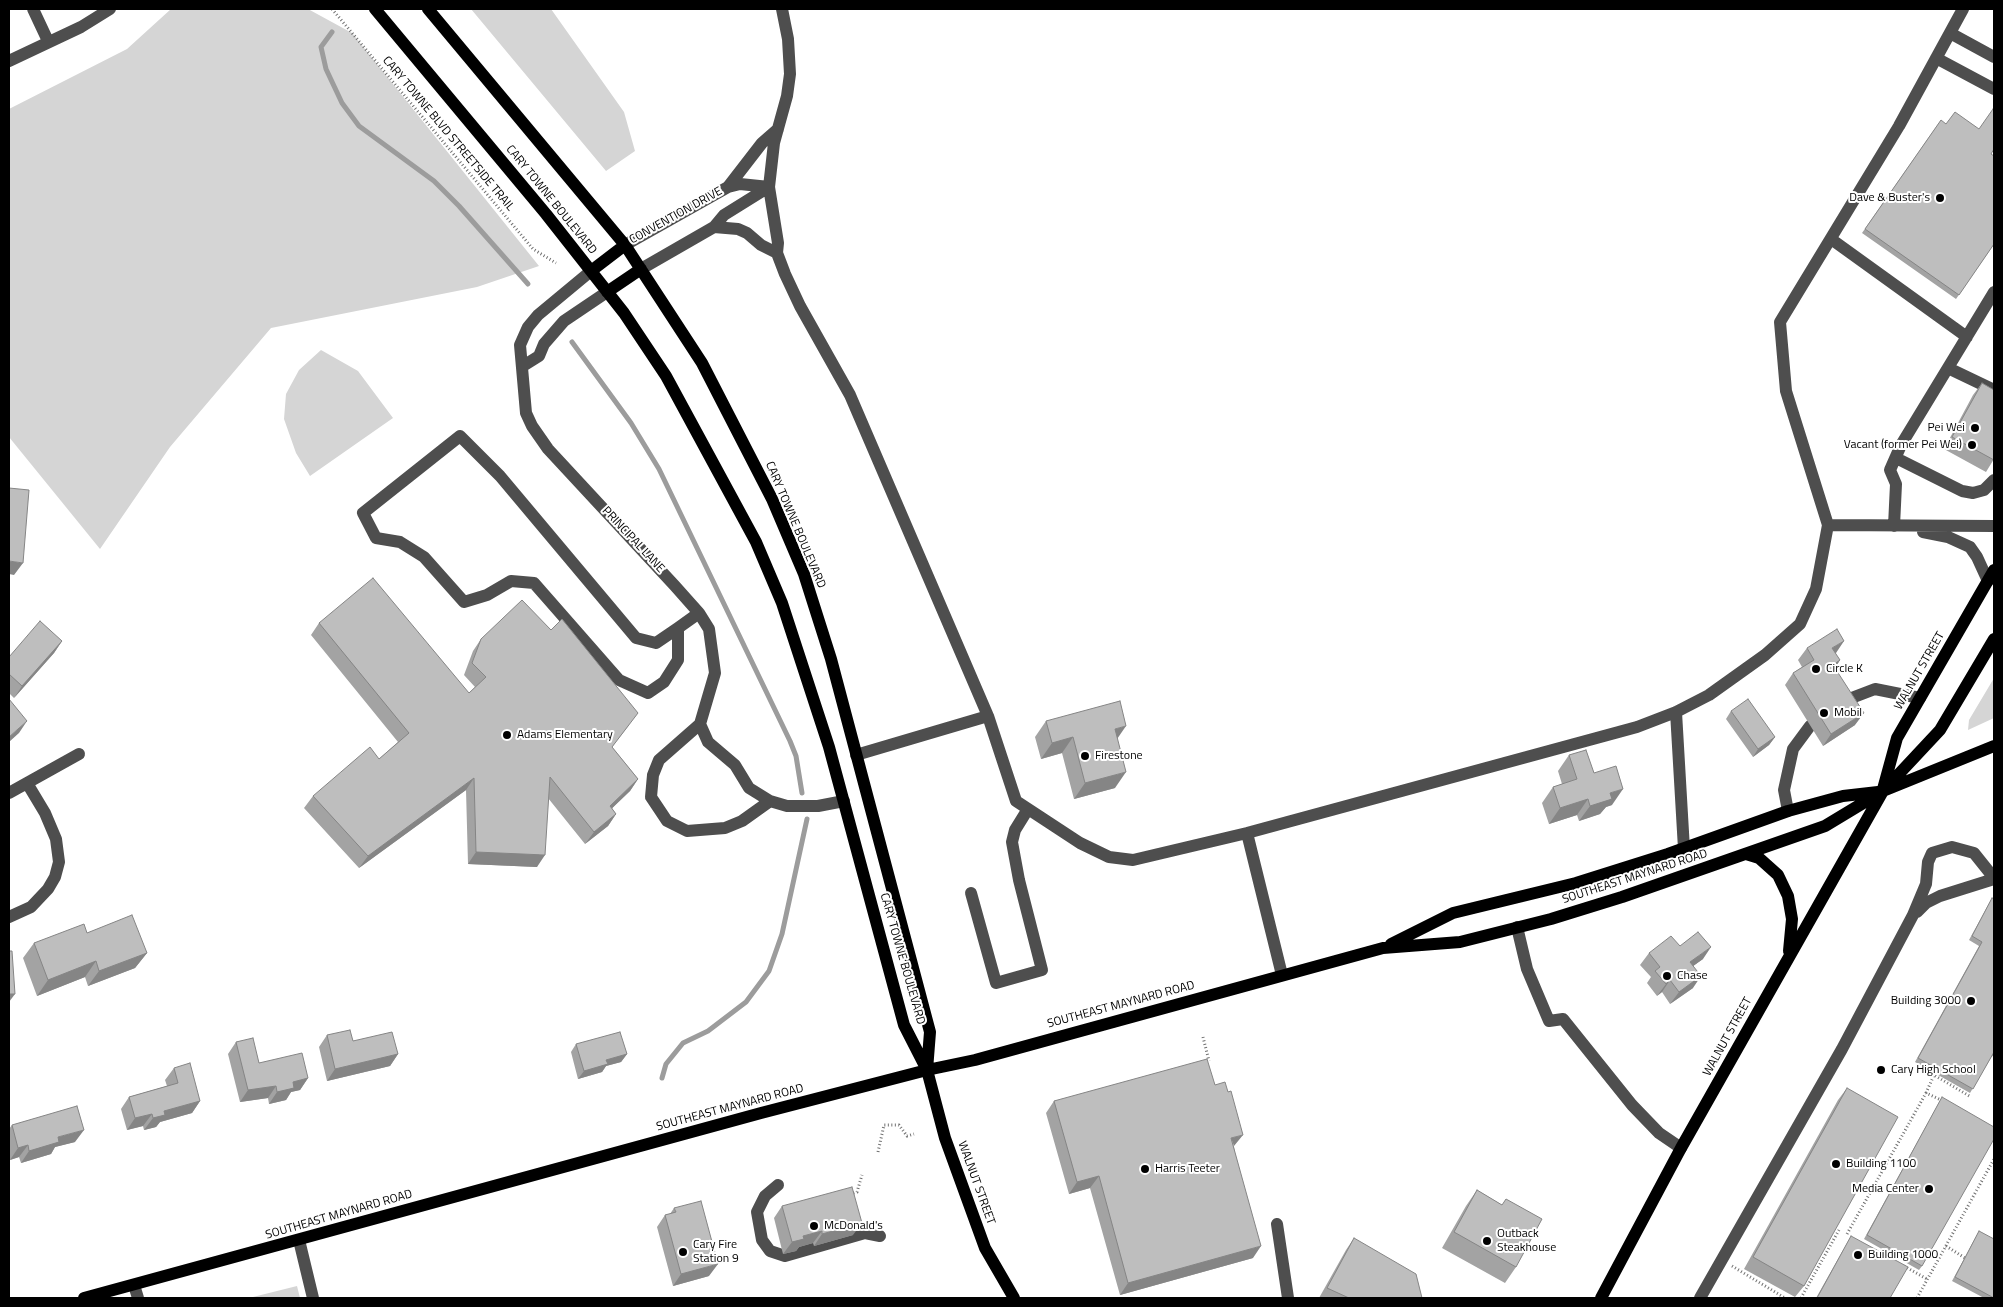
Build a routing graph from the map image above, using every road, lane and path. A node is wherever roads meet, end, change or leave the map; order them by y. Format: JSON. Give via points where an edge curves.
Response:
{"nodes":[{"id":1,"x":33,"y":9,"type":"edge"},
{"id":2,"x":110,"y":9,"type":"edge"},
{"id":3,"x":332,"y":9,"type":"edge"},
{"id":4,"x":375,"y":9,"type":"edge"},
{"id":5,"x":428,"y":9,"type":"edge"},
{"id":6,"x":782,"y":9,"type":"edge"},
{"id":7,"x":1963,"y":9,"type":"edge"},
{"id":8,"x":1950,"y":33,"type":"junction"},
{"id":9,"x":48,"y":41,"type":"junction"},
{"id":10,"x":1994,"y":57,"type":"edge"},
{"id":11,"x":1936,"y":58,"type":"junction"},
{"id":12,"x":9,"y":61,"type":"edge"},
{"id":13,"x":1994,"y":89,"type":"edge"},
{"id":14,"x":778,"y":129,"type":"junction"},
{"id":15,"x":728,"y":187,"type":"junction"},
{"id":16,"x":769,"y":187,"type":"junction"},
{"id":17,"x":714,"y":227,"type":"junction"},
{"id":18,"x":1831,"y":239,"type":"junction"},
{"id":19,"x":624,"y":245,"type":"junction"},
{"id":20,"x":776,"y":253,"type":"junction"},
{"id":21,"x":556,"y":264,"type":"dead end"},
{"id":22,"x":641,"y":269,"type":"junction"},
{"id":23,"x":591,"y":271,"type":"junction"},
{"id":24,"x":607,"y":292,"type":"junction"},
{"id":25,"x":1994,"y":292,"type":"edge"},
{"id":26,"x":1967,"y":337,"type":"junction"},
{"id":27,"x":523,"y":366,"type":"junction"},
{"id":28,"x":1948,"y":368,"type":"junction"},
{"id":29,"x":1994,"y":390,"type":"edge"},
{"id":30,"x":1896,"y":458,"type":"junction"},
{"id":31,"x":1994,"y":480,"type":"edge"},
{"id":32,"x":1828,"y":525,"type":"junction"},
{"id":33,"x":1894,"y":526,"type":"junction"},
{"id":34,"x":1994,"y":526,"type":"edge"},
{"id":35,"x":1991,"y":575,"type":"edge"},
{"id":36,"x":699,"y":613,"type":"junction"},
{"id":37,"x":678,"y":628,"type":"junction"},
{"id":38,"x":1994,"y":639,"type":"edge"},
{"id":39,"x":1920,"y":698,"type":"junction"},
{"id":40,"x":1840,"y":702,"type":"edge"},
{"id":41,"x":1676,"y":712,"type":"junction"},
{"id":42,"x":988,"y":716,"type":"junction"},
{"id":43,"x":700,"y":724,"type":"junction"},
{"id":44,"x":1810,"y":726,"type":"dead end"},
{"id":45,"x":1994,"y":746,"type":"edge"},
{"id":46,"x":79,"y":754,"type":"dead end"},
{"id":47,"x":856,"y":756,"type":"junction"},
{"id":48,"x":27,"y":783,"type":"junction"},
{"id":49,"x":1883,"y":791,"type":"junction"},
{"id":50,"x":9,"y":793,"type":"edge"},
{"id":51,"x":770,"y":801,"type":"junction"},
{"id":52,"x":844,"y":801,"type":"junction"},
{"id":53,"x":1028,"y":809,"type":"junction"},
{"id":54,"x":1788,"y":811,"type":"junction"},
{"id":55,"x":1247,"y":833,"type":"junction"},
{"id":56,"x":1684,"y":849,"type":"junction"},
{"id":57,"x":1746,"y":854,"type":"junction"},
{"id":58,"x":1994,"y":879,"type":"edge"},
{"id":59,"x":971,"y":894,"type":"dead end"},
{"id":60,"x":1913,"y":916,"type":"junction"},
{"id":61,"x":9,"y":917,"type":"edge"},
{"id":62,"x":1516,"y":927,"type":"junction"},
{"id":63,"x":1383,"y":948,"type":"junction"},
{"id":64,"x":1788,"y":958,"type":"junction"},
{"id":65,"x":1282,"y":976,"type":"junction"},
{"id":66,"x":1203,"y":1037,"type":"dead end"},
{"id":67,"x":1210,"y":1061,"type":"edge"},
{"id":68,"x":927,"y":1070,"type":"junction"},
{"id":69,"x":1926,"y":1092,"type":"junction"},
{"id":70,"x":1971,"y":1097,"type":"dead end"},
{"id":71,"x":1948,"y":1104,"type":"edge"},
{"id":72,"x":914,"y":1134,"type":"dead end"},
{"id":73,"x":1681,"y":1148,"type":"junction"},
{"id":74,"x":878,"y":1152,"type":"dead end"},
{"id":75,"x":1994,"y":1159,"type":"edge"},
{"id":76,"x":862,"y":1175,"type":"dead end"},
{"id":77,"x":778,"y":1185,"type":"dead end"},
{"id":78,"x":848,"y":1195,"type":"edge"},
{"id":79,"x":1277,"y":1224,"type":"dead end"},
{"id":80,"x":1839,"y":1230,"type":"edge"},
{"id":81,"x":1847,"y":1234,"type":"dead end"},
{"id":82,"x":880,"y":1236,"type":"dead end"},
{"id":83,"x":299,"y":1240,"type":"junction"},
{"id":84,"x":1946,"y":1246,"type":"junction"},
{"id":85,"x":1964,"y":1258,"type":"edge"},
{"id":86,"x":1899,"y":1263,"type":"edge"},
{"id":87,"x":1732,"y":1266,"type":"dead end"},
{"id":88,"x":1927,"y":1279,"type":"junction"},
{"id":89,"x":134,"y":1285,"type":"junction"},
{"id":90,"x":84,"y":1298,"type":"edge"},
{"id":91,"x":138,"y":1298,"type":"edge"},
{"id":92,"x":313,"y":1298,"type":"edge"},
{"id":93,"x":1014,"y":1298,"type":"edge"},
{"id":94,"x":1288,"y":1298,"type":"edge"},
{"id":95,"x":1601,"y":1298,"type":"edge"},
{"id":96,"x":1700,"y":1298,"type":"edge"},
{"id":97,"x":1785,"y":1298,"type":"edge"},
{"id":98,"x":1801,"y":1298,"type":"edge"},
{"id":99,"x":1917,"y":1298,"type":"edge"}],
"edges":[{"from":1,"to":9,"type":"street"},
{"from":2,"to":9,"type":"street"},
{"from":3,"to":21,"type":"path","name":"CARY TOWNE BLVD STREETSIDE TRAIL","via":[[533,249]]},
{"from":4,"to":23,"type":"main road","name":"CARY TOWNE BOULEVARD"},
{"from":5,"to":19,"type":"main road","name":"CARY TOWNE BOULEVARD"},
{"from":6,"to":14,"type":"street","via":[[791,57],[787,96]]},
{"from":7,"to":8,"type":"street"},
{"from":8,"to":10,"type":"street"},
{"from":8,"to":11,"type":"street"},
{"from":9,"to":12,"type":"street"},
{"from":11,"to":13,"type":"street"},
{"from":11,"to":18,"type":"street"},
{"from":14,"to":15,"type":"street","name":"CONVENTION DRIVE","via":[[762,142]]},
{"from":14,"to":16,"type":"street","via":[[770,164]]},
{"from":15,"to":16,"type":"street","name":"CONVENTION DRIVE","via":[[740,184]]},
{"from":15,"to":19,"type":"street","name":"CONVENTION DRIVE"},
{"from":16,"to":17,"type":"street","name":"CONVENTION DRIVE","via":[[724,215]]},
{"from":16,"to":20,"type":"street","via":[[778,243]]},
{"from":17,"to":20,"type":"street","via":[[738,229]]},
{"from":17,"to":22,"type":"street","name":"CONVENTION DRIVE"},
{"from":18,"to":26,"type":"street"},
{"from":18,"to":32,"type":"street","via":[[1780,322],[1786,391]]},
{"from":19,"to":22,"type":"main road","name":"CARY TOWNE BOULEVARD"},
{"from":19,"to":23,"type":"main road"},
{"from":20,"to":42,"type":"street","via":[[800,306],[850,395]]},
{"from":22,"to":24,"type":"main road"},
{"from":22,"to":47,"type":"main road","name":"CARY TOWNE BOULEVARD","via":[[702,362],[772,499],[804,574]]},
{"from":23,"to":24,"type":"main road","name":"CARY TOWNE BOULEVARD"},
{"from":23,"to":27,"type":"street","name":"PRINCIPAL LANE","via":[[528,327],[520,345]]},
{"from":24,"to":27,"type":"street","via":[[564,321],[544,344],[539,356]]},
{"from":24,"to":52,"type":"main road","name":"CARY TOWNE BOULEVARD","via":[[666,376],[756,542],[782,603]]},
{"from":25,"to":26,"type":"street"},
{"from":26,"to":28,"type":"street"},
{"from":27,"to":36,"type":"street","name":"PRINCIPAL LANE","via":[[526,412],[548,449]]},
{"from":28,"to":29,"type":"street"},
{"from":28,"to":30,"type":"street"},
{"from":30,"to":31,"type":"street","via":[[1962,491],[1974,493],[1984,490]]},
{"from":30,"to":33,"type":"street","via":[[1890,470],[1896,484]]},
{"from":32,"to":33,"type":"street"},
{"from":32,"to":41,"type":"street","via":[[1816,589],[1800,624],[1765,656],[1708,695]]},
{"from":33,"to":34,"type":"street"},
{"from":33,"to":35,"type":"street","via":[[1948,537],[1970,547]]},
{"from":35,"to":39,"type":"main road","name":"WALNUT STREET"},
{"from":36,"to":37,"type":"street"},
{"from":36,"to":43,"type":"street","name":"PRINCIPAL LANE","via":[[709,630],[715,673]]},
{"from":37,"to":37,"type":"street","via":[[656,643],[636,638],[500,476],[460,436],[363,514],[376,538],[400,542],[424,557],[464,602],[486,595],[511,581],[534,583],[619,680],[648,693],[664,682],[678,660]]},
{"from":38,"to":49,"type":"main road","name":"WALNUT STREET","via":[[1940,730]]},
{"from":39,"to":40,"type":"street","via":[[1875,689]]},
{"from":39,"to":49,"type":"main road","name":"WALNUT STREET","via":[[1897,738]]},
{"from":41,"to":55,"type":"street","via":[[1637,727]]},
{"from":41,"to":56,"type":"street"},
{"from":42,"to":47,"type":"street"},
{"from":42,"to":53,"type":"street","via":[[1016,801]]},
{"from":43,"to":51,"type":"street","via":[[708,742],[735,765],[749,788]]},
{"from":43,"to":51,"type":"street","via":[[659,760],[653,775],[651,797],[667,821],[687,831],[725,828]]},
{"from":44,"to":54,"type":"street","via":[[1793,749],[1784,790]]},
{"from":45,"to":49,"type":"main road","name":"SOUTHEAST MAYNARD ROAD"},
{"from":46,"to":48,"type":"street"},
{"from":47,"to":68,"type":"main road","name":"CARY TOWNE BOULEVARD","via":[[930,1032]]},
{"from":48,"to":50,"type":"street"},
{"from":48,"to":61,"type":"street","via":[[56,839],[59,862],[48,889],[31,907]]},
{"from":49,"to":54,"type":"main road","name":"SOUTHEAST MAYNARD ROAD","via":[[1843,796]]},
{"from":49,"to":57,"type":"main road","name":"SOUTHEAST MAYNARD ROAD","via":[[1825,826]]},
{"from":49,"to":64,"type":"main road","name":"WALNUT STREET"},
{"from":51,"to":52,"type":"street","via":[[787,806],[818,806]]},
{"from":52,"to":68,"type":"main road","name":"CARY TOWNE BOULEVARD","via":[[904,1025]]},
{"from":53,"to":55,"type":"street","via":[[1080,843],[1109,857],[1133,860]]},
{"from":53,"to":59,"type":"street","via":[[1015,830],[1012,842],[1018,880],[1042,970],[996,984]]},
{"from":54,"to":56,"type":"main road","name":"SOUTHEAST MAYNARD ROAD"},
{"from":55,"to":65,"type":"street"},
{"from":56,"to":63,"type":"main road","name":"SOUTHEAST MAYNARD ROAD","via":[[1576,883],[1452,913]]},
{"from":57,"to":62,"type":"main road","name":"SOUTHEAST MAYNARD ROAD","via":[[1622,897]]},
{"from":57,"to":64,"type":"main road","via":[[1760,858],[1778,875],[1788,896],[1792,919]]},
{"from":58,"to":60,"type":"street","via":[[1940,896],[1926,903]]},
{"from":58,"to":60,"type":"street","via":[[1974,853],[1952,847],[1932,852],[1926,884]]},
{"from":60,"to":96,"type":"street","via":[[1842,1049]]},
{"from":62,"to":63,"type":"main road","name":"SOUTHEAST MAYNARD ROAD","via":[[1460,942]]},
{"from":62,"to":73,"type":"street","via":[[1527,969],[1550,1021],[1563,1019],[1632,1105],[1659,1133]]},
{"from":63,"to":65,"type":"main road","name":"SOUTHEAST MAYNARD ROAD"},
{"from":64,"to":73,"type":"main road","name":"WALNUT STREET"},
{"from":65,"to":68,"type":"main road","name":"SOUTHEAST MAYNARD ROAD","via":[[975,1060]]},
{"from":66,"to":67,"type":"path"},
{"from":68,"to":83,"type":"main road","name":"SOUTHEAST MAYNARD ROAD"},
{"from":68,"to":93,"type":"main road","name":"WALNUT STREET","via":[[945,1138],[985,1248]]},
{"from":69,"to":70,"type":"path","via":[[1934,1075]]},
{"from":69,"to":71,"type":"path"},
{"from":69,"to":81,"type":"path"},
{"from":72,"to":74,"type":"path","via":[[907,1136],[900,1125],[884,1125]]},
{"from":73,"to":95,"type":"main road","name":"WALNUT STREET"},
{"from":75,"to":84,"type":"path"},
{"from":76,"to":78,"type":"path","via":[[857,1192]]},
{"from":77,"to":82,"type":"street","via":[[765,1196],[757,1212],[762,1240],[770,1251],[785,1256],[865,1233]]},
{"from":79,"to":94,"type":"street"},
{"from":80,"to":98,"type":"path"},
{"from":83,"to":89,"type":"main road","name":"SOUTHEAST MAYNARD ROAD"},
{"from":83,"to":92,"type":"street"},
{"from":84,"to":85,"type":"path"},
{"from":84,"to":88,"type":"path"},
{"from":86,"to":88,"type":"path"},
{"from":87,"to":97,"type":"path"},
{"from":88,"to":99,"type":"path"},
{"from":89,"to":90,"type":"main road","name":"SOUTHEAST MAYNARD ROAD"},
{"from":89,"to":91,"type":"street"}]}
